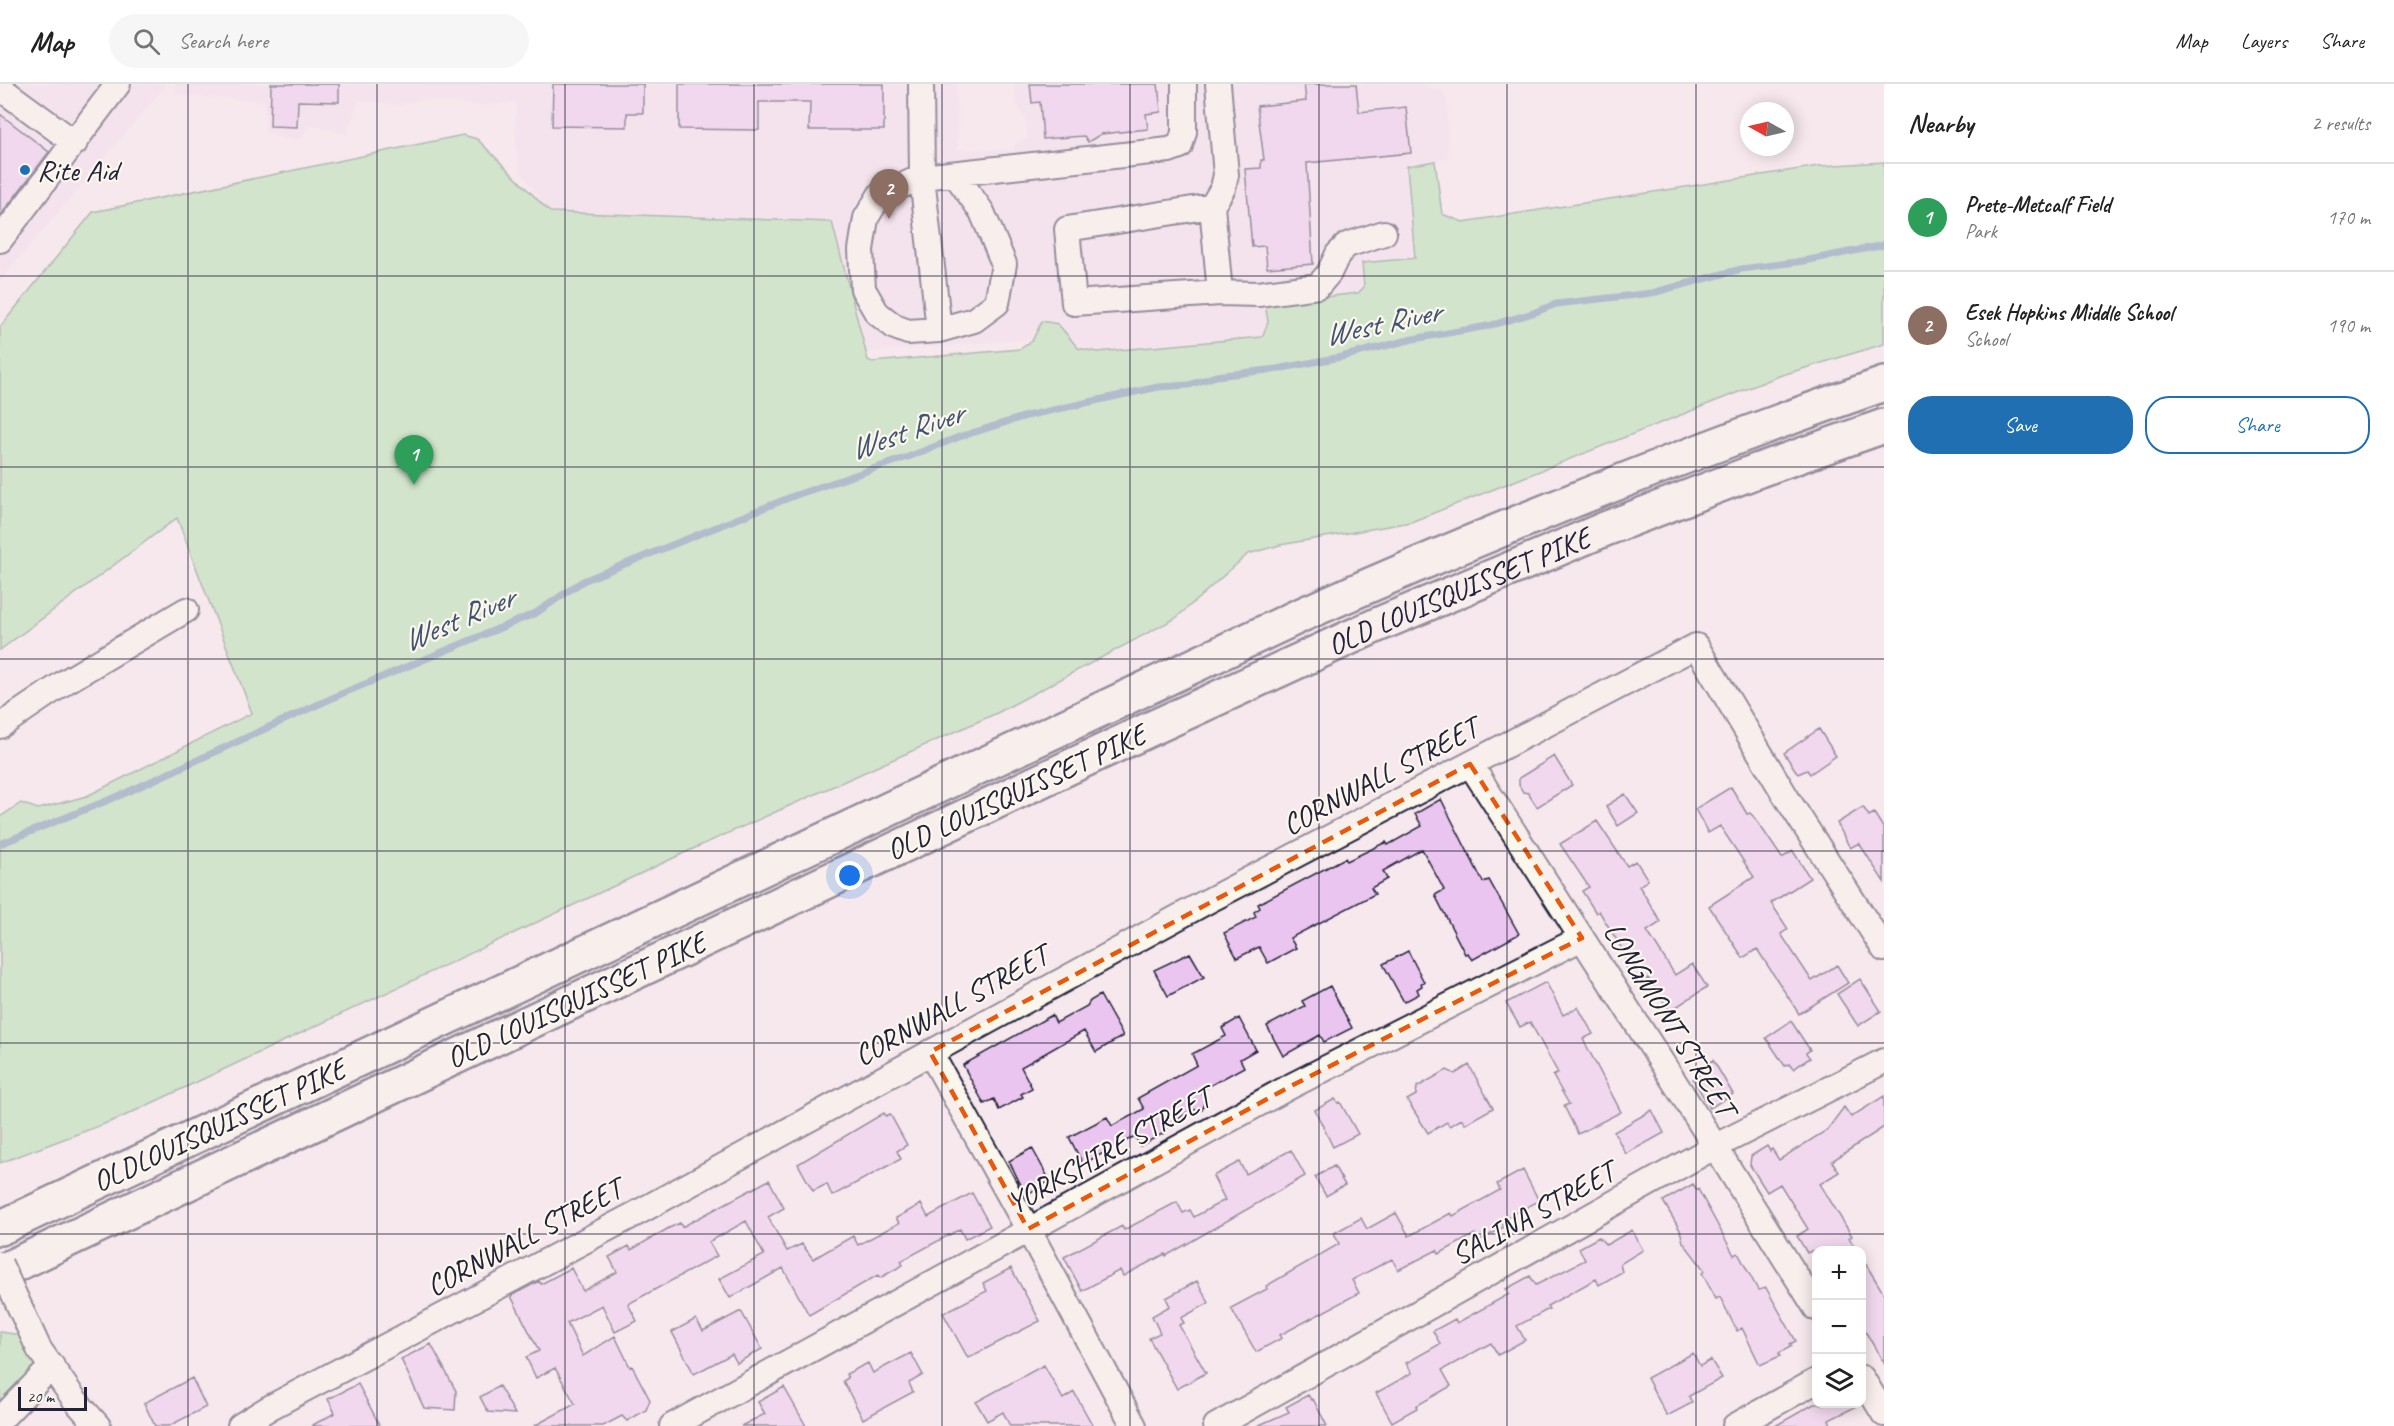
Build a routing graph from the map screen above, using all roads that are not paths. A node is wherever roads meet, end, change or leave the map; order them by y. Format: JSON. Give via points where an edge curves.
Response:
{"nodes":[{"id":1,"x":921,"y":84,"type":"edge"},
{"id":2,"x":1184,"y":84,"type":"edge"},
{"id":3,"x":1218,"y":84,"type":"edge"},
{"id":4,"x":0,"y":87,"type":"edge"},
{"id":5,"x":108,"y":87,"type":"edge"},
{"id":6,"x":75,"y":143,"type":"junction"},
{"id":7,"x":955,"y":174,"type":"junction"},
{"id":8,"x":922,"y":177,"type":"junction"},
{"id":9,"x":1212,"y":206,"type":"junction"},
{"id":10,"x":1384,"y":233,"type":"dead end"},
{"id":11,"x":0,"y":240,"type":"edge"},
{"id":12,"x":1220,"y":293,"type":"junction"},
{"id":13,"x":939,"y":330,"type":"junction"},
{"id":14,"x":1884,"y":384,"type":"edge"},
{"id":15,"x":1884,"y":426,"type":"edge"},
{"id":16,"x":186,"y":610,"type":"dead end"},
{"id":17,"x":31,"y":705,"type":"junction"},
{"id":18,"x":0,"y":706,"type":"edge"},
{"id":19,"x":0,"y":726,"type":"edge"},
{"id":20,"x":1470,"y":764,"type":"junction"},
{"id":21,"x":1582,"y":938,"type":"junction"},
{"id":22,"x":1884,"y":949,"type":"edge"},
{"id":23,"x":438,"y":1022,"type":"joint"},
{"id":24,"x":930,"y":1052,"type":"junction"},
{"id":25,"x":1884,"y":1061,"type":"edge"},
{"id":26,"x":1714,"y":1147,"type":"junction"},
{"id":27,"x":0,"y":1228,"type":"edge"},
{"id":28,"x":1028,"y":1229,"type":"junction"},
{"id":29,"x":0,"y":1264,"type":"edge"},
{"id":30,"x":0,"y":1272,"type":"edge"},
{"id":31,"x":1812,"y":1302,"type":"edge"},
{"id":32,"x":46,"y":1358,"type":"junction"},
{"id":33,"x":1812,"y":1383,"type":"edge"},
{"id":34,"x":1866,"y":1385,"type":"edge"},
{"id":35,"x":1884,"y":1414,"type":"edge"},
{"id":36,"x":0,"y":1420,"type":"edge"},
{"id":37,"x":98,"y":1426,"type":"edge"},
{"id":38,"x":240,"y":1426,"type":"edge"},
{"id":39,"x":672,"y":1426,"type":"edge"},
{"id":40,"x":1134,"y":1426,"type":"edge"},
{"id":41,"x":1216,"y":1426,"type":"edge"},
{"id":42,"x":1735,"y":1426,"type":"edge"}],
"edges":[{"from":1,"to":8,"type":"street"},
{"from":2,"to":7,"type":"street","via":[[1184,132],[1180,146]]},
{"from":3,"to":9,"type":"street","via":[[1226,176]]},
{"from":4,"to":6,"type":"street"},
{"from":5,"to":6,"type":"street"},
{"from":6,"to":11,"type":"street"},
{"from":7,"to":8,"type":"street"},
{"from":7,"to":13,"type":"street","via":[[982,212],[1004,264],[997,303],[974,320]]},
{"from":8,"to":13,"type":"street"},
{"from":8,"to":13,"type":"street","via":[[880,195],[866,218],[861,250],[863,289],[877,314],[895,327],[908,332]]},
{"from":9,"to":12,"type":"street"},
{"from":9,"to":12,"type":"street","via":[[1066,229],[1074,303]]},
{"from":10,"to":12,"type":"street","via":[[1347,245],[1318,286],[1258,294]]},
{"from":14,"to":23,"type":"highway","name":"OLD LOUISQUISSET PIKE","via":[[1617,482],[1386,578],[1159,681]]},
{"from":15,"to":30,"type":"highway","name":"OLD LOUISQUISSET PIKE","via":[[1605,529],[1377,625]]},
{"from":16,"to":17,"type":"street"},
{"from":17,"to":18,"type":"street"},
{"from":17,"to":19,"type":"street"},
{"from":20,"to":21,"type":"street","name":"LONGMONT STREET"},
{"from":20,"to":22,"type":"street","name":"CORNWALL STREET","via":[[1695,646]]},
{"from":20,"to":24,"type":"street","name":"CORNWALL STREET"},
{"from":21,"to":26,"type":"street","name":"LONGMONT STREET"},
{"from":21,"to":28,"type":"street","name":"YORKSHIRE STREET","via":[[1291,1086]]},
{"from":23,"to":27,"type":"highway","name":"OLDLOUISQUISSET PIKE"},
{"from":24,"to":28,"type":"street"},
{"from":24,"to":38,"type":"street","name":"CORNWALL STREET"},
{"from":25,"to":26,"type":"street","name":"SALINA STREET"},
{"from":26,"to":31,"type":"street","name":"LONGMONT STREET"},
{"from":26,"to":41,"type":"street","name":"SALINA STREET"},
{"from":28,"to":39,"type":"street","name":"YORKSHIRE STREET"},
{"from":28,"to":40,"type":"street"},
{"from":29,"to":32,"type":"street","bridge":true},
{"from":32,"to":36,"type":"street"},
{"from":32,"to":37,"type":"street"},
{"from":33,"to":42,"type":"street"},
{"from":34,"to":35,"type":"street"}]}
